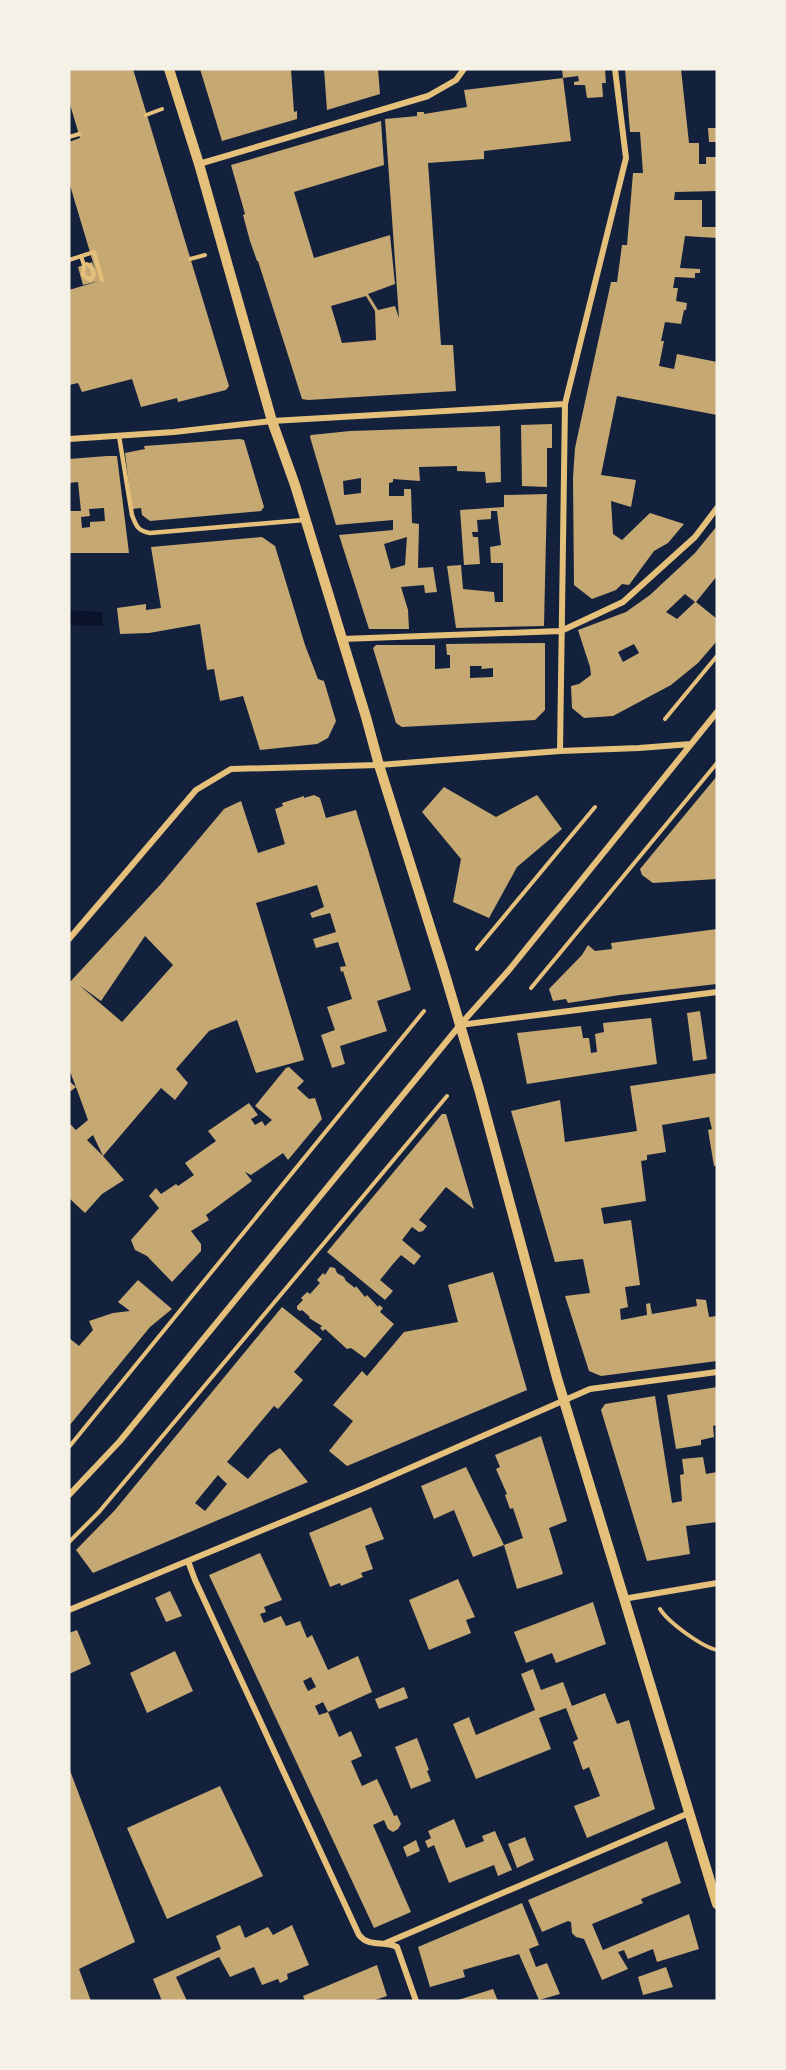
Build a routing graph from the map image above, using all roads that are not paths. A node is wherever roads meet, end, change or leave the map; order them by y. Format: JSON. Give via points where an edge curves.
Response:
{"nodes":[{"id":1,"x":169,"y":69,"type":"edge"},
{"id":2,"x":464,"y":69,"type":"edge"},
{"id":3,"x":615,"y":69,"type":"edge"},
{"id":4,"x":199,"y":164,"type":"junction"},
{"id":5,"x":566,"y":405,"type":"junction"},
{"id":6,"x":272,"y":421,"type":"junction"},
{"id":7,"x":119,"y":436,"type":"junction"},
{"id":8,"x":69,"y":439,"type":"edge"},
{"id":9,"x":717,"y":508,"type":"edge"},
{"id":10,"x":304,"y":520,"type":"junction"},
{"id":11,"x":561,"y":631,"type":"junction"},
{"id":12,"x":342,"y":639,"type":"junction"},
{"id":13,"x":717,"y":712,"type":"edge"},
{"id":14,"x":690,"y":744,"type":"junction"},
{"id":15,"x":560,"y":751,"type":"junction"},
{"id":16,"x":379,"y":765,"type":"junction"},
{"id":17,"x":69,"y":939,"type":"edge"},
{"id":18,"x":717,"y":992,"type":"edge"},
{"id":19,"x":460,"y":1025,"type":"junction"},
{"id":20,"x":717,"y":1372,"type":"edge"},
{"id":21,"x":564,"y":1400,"type":"junction"},
{"id":22,"x":69,"y":1496,"type":"edge"},
{"id":23,"x":188,"y":1561,"type":"junction"},
{"id":24,"x":717,"y":1583,"type":"edge"},
{"id":25,"x":623,"y":1599,"type":"junction"},
{"id":26,"x":69,"y":1610,"type":"edge"},
{"id":27,"x":688,"y":1813,"type":"junction"},
{"id":28,"x":717,"y":1904,"type":"edge"},
{"id":29,"x":386,"y":1943,"type":"junction"},
{"id":30,"x":416,"y":2001,"type":"edge"}],
"edges":[{"from":1,"to":4,"type":"street"},
{"from":2,"to":4,"type":"street","via":[[456,80],[428,96]]},
{"from":3,"to":5,"type":"street","via":[[626,158]]},
{"from":4,"to":6,"type":"street"},
{"from":5,"to":6,"type":"street"},
{"from":5,"to":11,"type":"street"},
{"from":6,"to":7,"type":"street"},
{"from":6,"to":10,"type":"street"},
{"from":7,"to":8,"type":"street"},
{"from":7,"to":10,"type":"lane","via":[[132,515],[136,528],[143,532]]},
{"from":9,"to":11,"type":"street","via":[[695,537],[623,602]]},
{"from":10,"to":12,"type":"street"},
{"from":11,"to":12,"type":"street"},
{"from":11,"to":15,"type":"street"},
{"from":12,"to":16,"type":"street"},
{"from":13,"to":14,"type":"street"},
{"from":14,"to":15,"type":"street"},
{"from":14,"to":19,"type":"street","via":[[509,970]]},
{"from":15,"to":16,"type":"street"},
{"from":16,"to":17,"type":"street","via":[[231,769],[214,778],[196,790]]},
{"from":16,"to":19,"type":"street"},
{"from":18,"to":19,"type":"street"},
{"from":19,"to":21,"type":"street"},
{"from":19,"to":22,"type":"street","via":[[120,1441]]},
{"from":20,"to":21,"type":"street","via":[[590,1389]]},
{"from":21,"to":23,"type":"street"},
{"from":21,"to":25,"type":"street"},
{"from":23,"to":26,"type":"street"},
{"from":23,"to":29,"type":"street","via":[[359,1935],[363,1941]]},
{"from":24,"to":25,"type":"street"},
{"from":25,"to":27,"type":"street"},
{"from":27,"to":28,"type":"street"},
{"from":27,"to":29,"type":"street"},
{"from":29,"to":30,"type":"street","via":[[397,1947]]}]}
